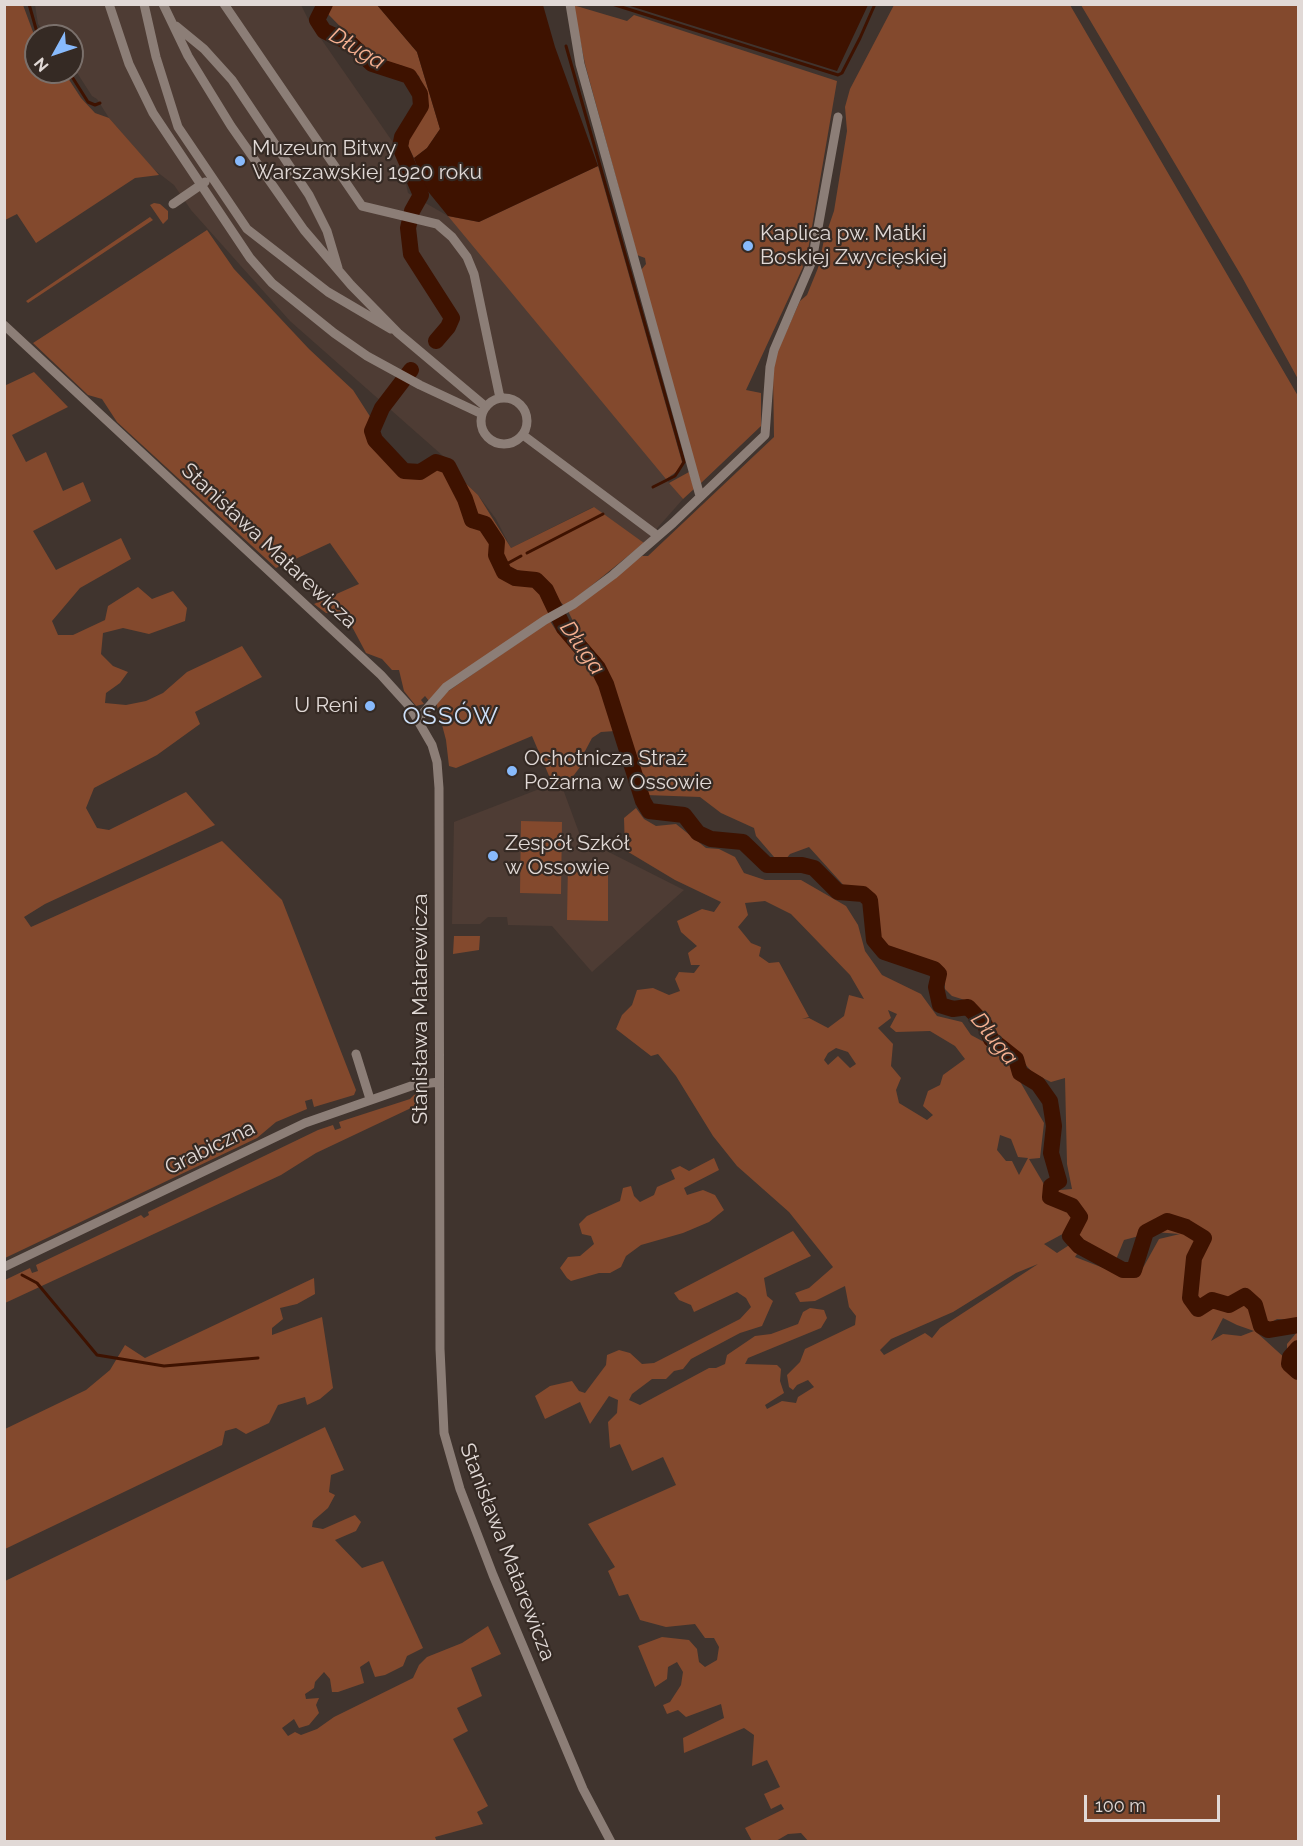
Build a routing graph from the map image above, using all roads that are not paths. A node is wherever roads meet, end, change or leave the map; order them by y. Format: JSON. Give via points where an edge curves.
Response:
{"nodes":[{"id":1,"x":108,"y":4,"type":"edge"},
{"id":2,"x":144,"y":4,"type":"edge"},
{"id":3,"x":163,"y":4,"type":"edge"},
{"id":4,"x":224,"y":4,"type":"edge"},
{"id":5,"x":570,"y":4,"type":"edge"},
{"id":6,"x":172,"y":23,"type":"junction"},
{"id":7,"x":838,"y":117,"type":"dead end"},
{"id":8,"x":210,"y":178,"type":"junction"},
{"id":9,"x":173,"y":204,"type":"dead end"},
{"id":10,"x":338,"y":270,"type":"junction"},
{"id":11,"x":4,"y":325,"type":"edge"},
{"id":12,"x":398,"y":333,"type":"junction"},
{"id":13,"x":500,"y":398,"type":"junction"},
{"id":14,"x":484,"y":410,"type":"junction"},
{"id":15,"x":523,"y":435,"type":"junction"},
{"id":16,"x":700,"y":496,"type":"junction"},
{"id":17,"x":658,"y":536,"type":"junction"},
{"id":18,"x":418,"y":719,"type":"junction"},
{"id":19,"x":356,"y":1054,"type":"dead end"},
{"id":20,"x":439,"y":1082,"type":"junction"},
{"id":21,"x":370,"y":1099,"type":"junction"},
{"id":22,"x":4,"y":1267,"type":"edge"},
{"id":23,"x":611,"y":1842,"type":"edge"}],
"edges":[{"from":1,"to":14,"type":"street","via":[[129,64],[153,113],[250,258],[272,283],[351,344],[393,370],[420,386]]},
{"from":2,"to":8,"type":"street","via":[[178,127]]},
{"from":3,"to":6,"type":"street"},
{"from":4,"to":13,"type":"street","via":[[354,198],[362,206],[424,220],[444,229],[471,265]]},
{"from":5,"to":16,"type":"street","via":[[580,64]]},
{"from":6,"to":10,"type":"street","via":[[231,126],[282,202]]},
{"from":6,"to":10,"type":"street","via":[[219,65],[249,105],[318,210]]},
{"from":7,"to":16,"type":"street","via":[[812,261],[770,367],[768,431]]},
{"from":8,"to":9,"type":"street"},
{"from":8,"to":12,"type":"street","via":[[247,229],[328,292]]},
{"from":10,"to":12,"type":"street"},
{"from":11,"to":18,"type":"street","name":"Stanisława Matarewicza","via":[[381,675]]},
{"from":12,"to":14,"type":"street"},
{"from":13,"to":14,"type":"street"},
{"from":13,"to":15,"type":"street","via":[[512,399],[524,408],[528,423]]},
{"from":14,"to":15,"type":"street","via":[[483,430],[493,442],[508,444]]},
{"from":15,"to":17,"type":"street"},
{"from":16,"to":17,"type":"street"},
{"from":17,"to":18,"type":"street","via":[[574,604],[446,687]]},
{"from":18,"to":20,"type":"street","name":"Stanisława Matarewicza","via":[[435,753],[439,788]]},
{"from":19,"to":21,"type":"street"},
{"from":20,"to":21,"type":"street","name":"Grabiczna"},
{"from":20,"to":23,"type":"street","name":"Stanisława Matarewicza","via":[[440,1349],[447,1450],[545,1701]]},
{"from":21,"to":22,"type":"street","name":"Grabiczna","via":[[305,1123]]}]}
